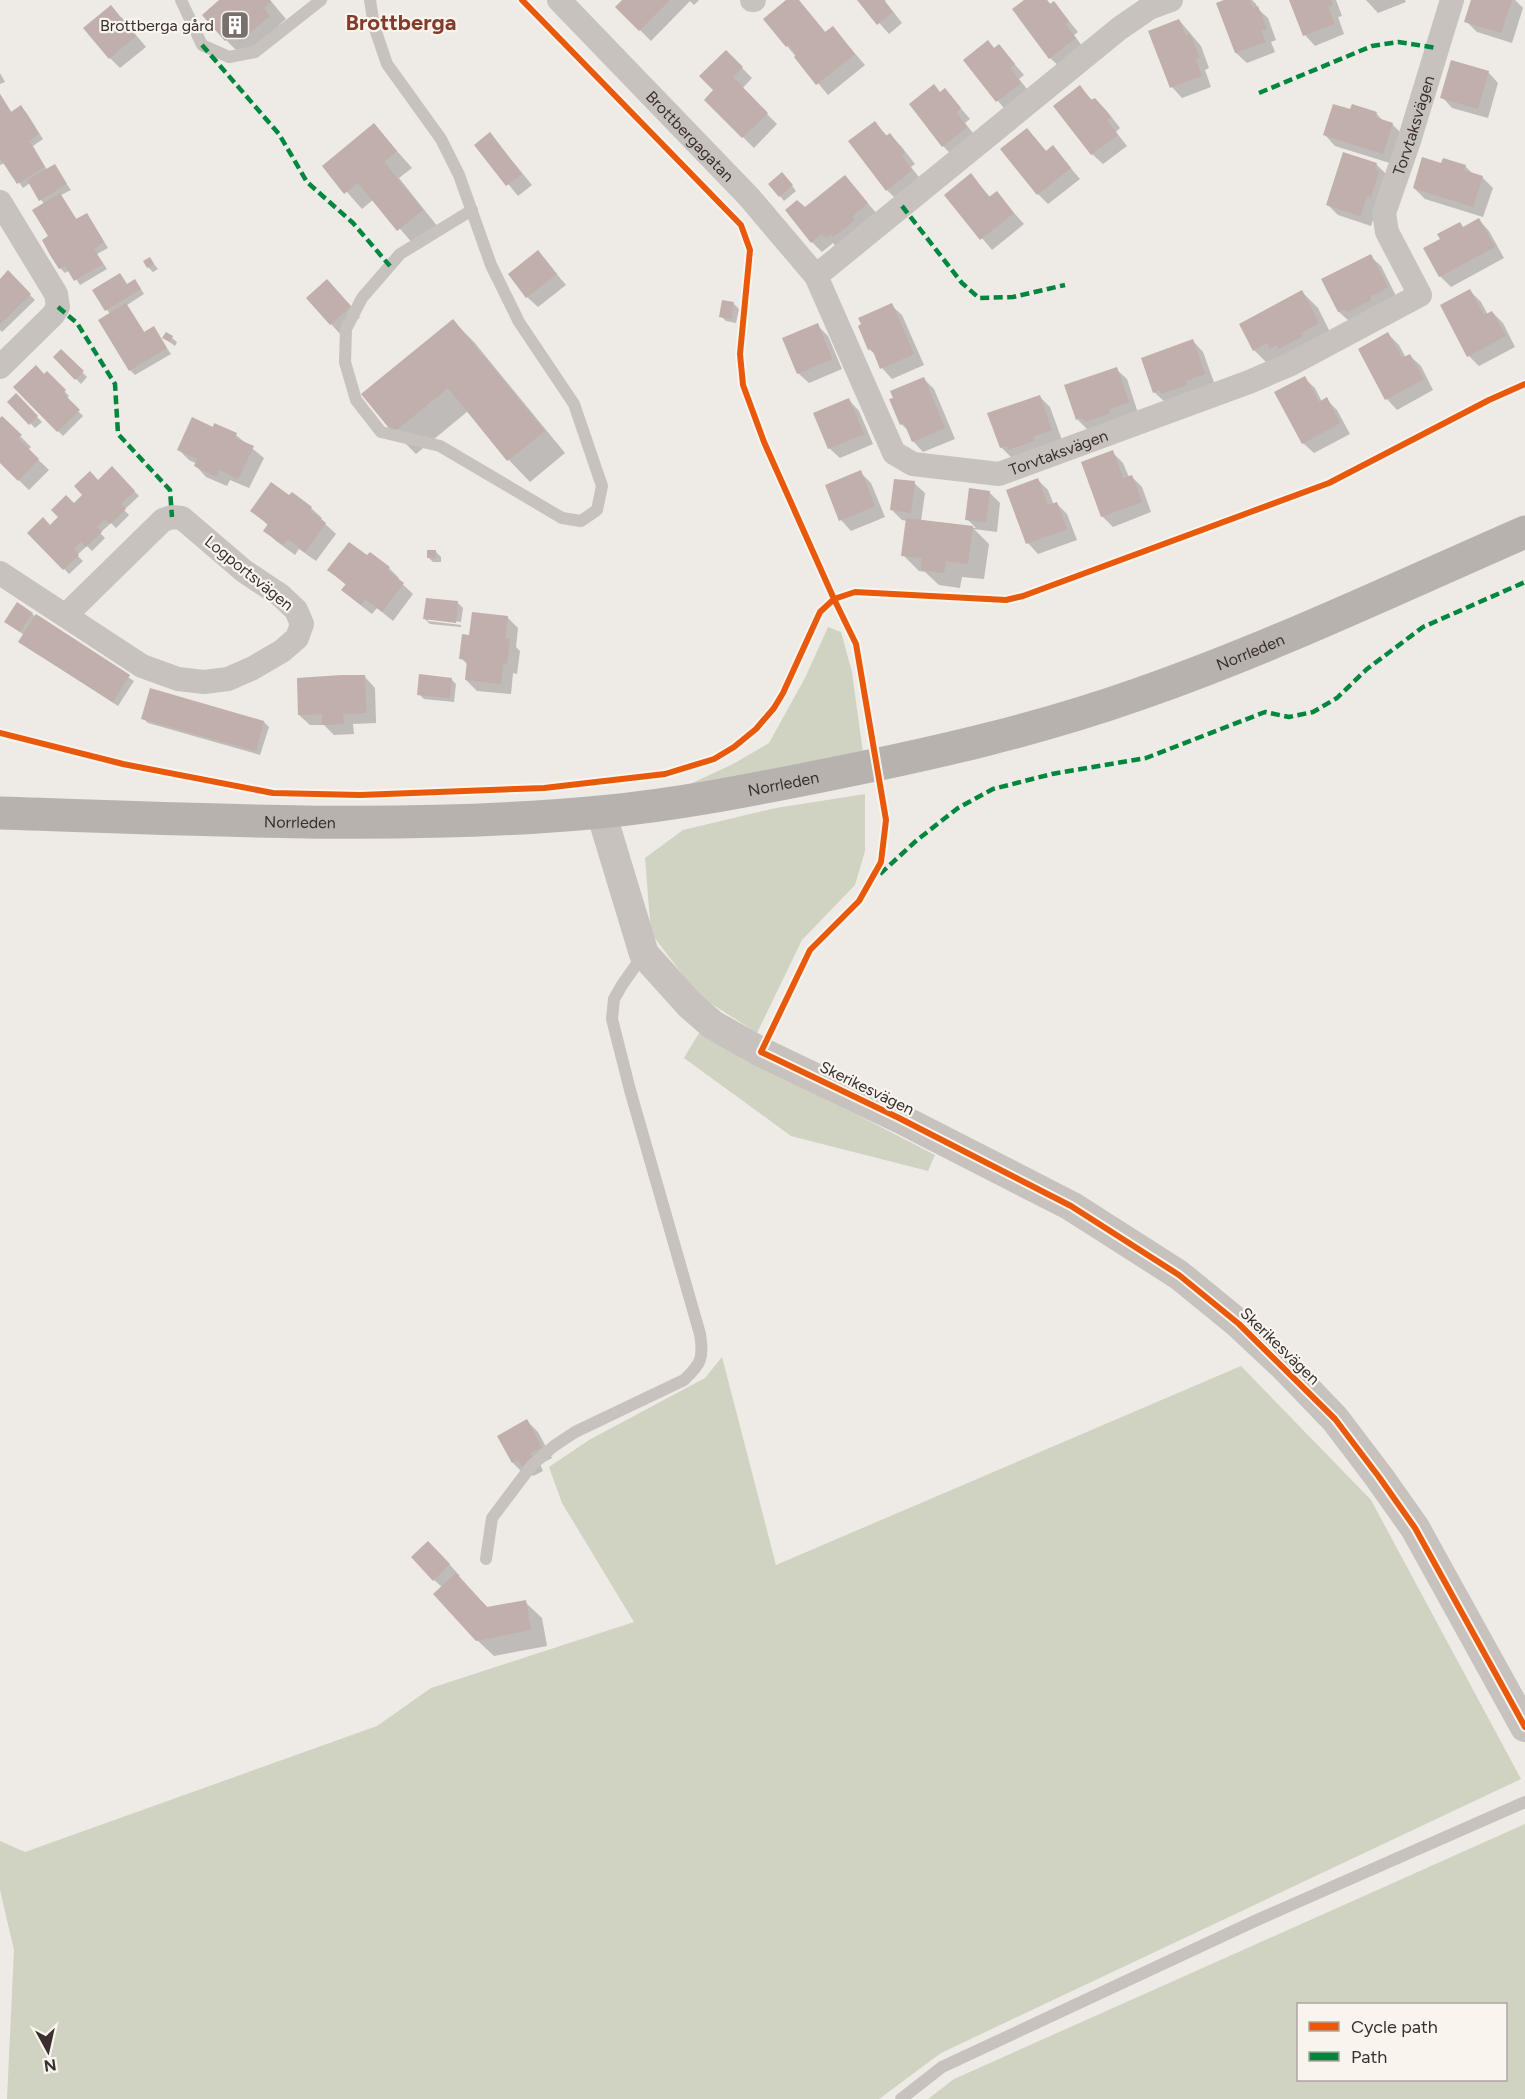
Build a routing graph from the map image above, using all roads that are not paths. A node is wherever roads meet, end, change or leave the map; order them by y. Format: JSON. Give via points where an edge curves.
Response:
{"nodes":[{"id":1,"x":181,"y":0,"type":"edge"},
{"id":2,"x":321,"y":0,"type":"edge"},
{"id":3,"x":370,"y":0,"type":"edge"},
{"id":4,"x":559,"y":0,"type":"edge"},
{"id":5,"x":1171,"y":0,"type":"edge"},
{"id":6,"x":1452,"y":0,"type":"edge"},
{"id":7,"x":0,"y":202,"type":"edge"},
{"id":8,"x":471,"y":210,"type":"junction"},
{"id":9,"x":816,"y":276,"type":"junction"},
{"id":10,"x":0,"y":367,"type":"edge"},
{"id":11,"x":1525,"y":532,"type":"edge"},
{"id":12,"x":0,"y":573,"type":"edge"},
{"id":13,"x":66,"y":615,"type":"junction"},
{"id":14,"x":601,"y":812,"type":"junction"},
{"id":15,"x":0,"y":813,"type":"edge"},
{"id":16,"x":644,"y":954,"type":"junction"},
{"id":17,"x":486,"y":1559,"type":"dead end"},
{"id":18,"x":1525,"y":1727,"type":"edge"},
{"id":19,"x":1525,"y":1802,"type":"edge"},
{"id":20,"x":901,"y":2099,"type":"edge"}],
"edges":[{"from":1,"to":2,"type":"lane","via":[[202,45],[229,57],[255,52]]},
{"from":3,"to":8,"type":"lane","via":[[387,64],[441,139]]},
{"from":4,"to":9,"type":"street","name":"Brottbergagatan","via":[[749,197]]},
{"from":5,"to":9,"type":"street","via":[[1149,8],[1120,28]]},
{"from":6,"to":9,"type":"street","name":"Torvtaksvägen","via":[[1384,213],[1387,232],[1419,295],[1291,364],[999,474],[913,464],[894,453]]},
{"from":7,"to":10,"type":"street","via":[[56,294],[58,307]]},
{"from":8,"to":8,"type":"lane","via":[[491,265],[519,322],[574,404],[602,486],[597,510],[581,521],[562,518],[440,446],[381,432],[356,400],[345,362],[346,329],[362,298],[400,254]]},
{"from":11,"to":14,"type":"main road","name":"Norrleden","via":[[1269,645],[1049,723],[997,738],[748,791]]},
{"from":12,"to":13,"type":"street","name":"Logportsvägen"},
{"from":13,"to":13,"type":"street","name":"Logportsvägen","via":[[142,666],[178,679],[204,682],[228,679],[282,651],[297,638],[302,624],[296,610],[280,596],[182,518],[172,517],[164,520]]},
{"from":14,"to":15,"type":"main road","name":"Norrleden","via":[[392,823]]},
{"from":14,"to":16,"type":"street","name":"Skerikesvägen"},
{"from":16,"to":17,"type":"lane","via":[[614,999],[612,1019],[703,1352],[697,1367],[684,1380],[575,1432],[532,1465],[492,1518]]},
{"from":16,"to":18,"type":"street","name":"Skerikesvägen","via":[[713,1025],[1071,1206],[1179,1275],[1239,1324],[1335,1419],[1379,1477],[1420,1538]]},
{"from":19,"to":20,"type":"lane","via":[[1257,1920],[942,2067]]}]}
